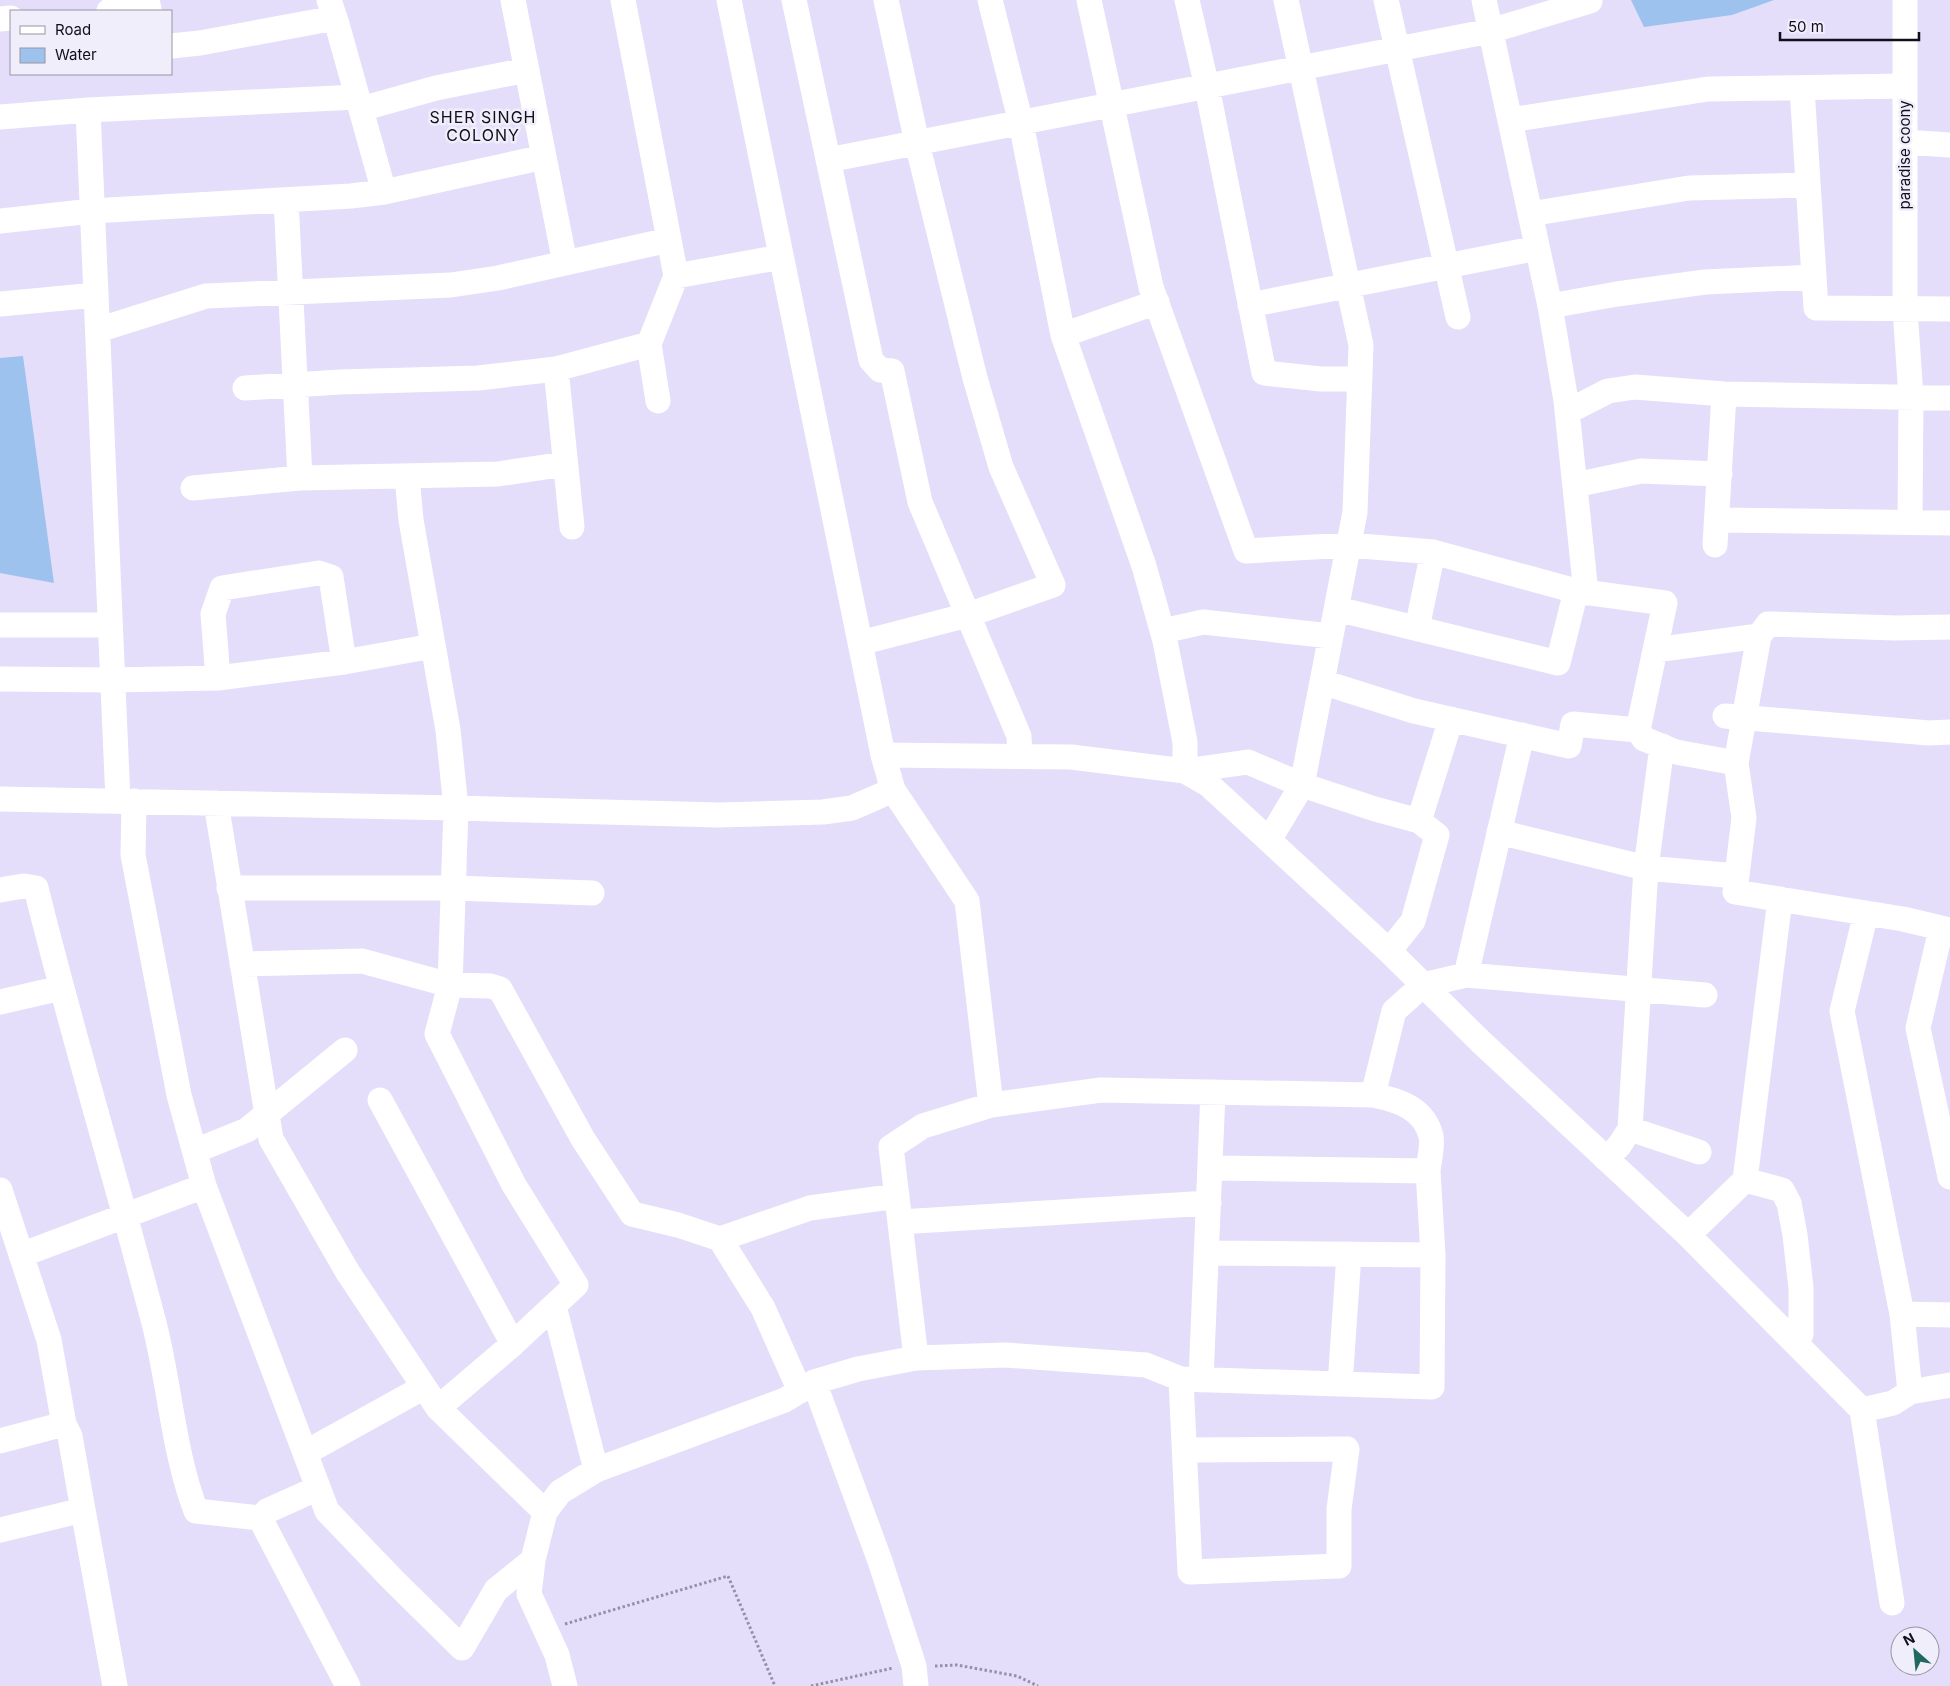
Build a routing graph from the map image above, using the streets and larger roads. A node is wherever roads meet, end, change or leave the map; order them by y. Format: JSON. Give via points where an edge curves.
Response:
{"nodes":[{"id":1,"x":147,"y":0,"type":"edge"},
{"id":2,"x":513,"y":0,"type":"edge"},
{"id":3,"x":623,"y":0,"type":"edge"},
{"id":4,"x":730,"y":0,"type":"edge"},
{"id":5,"x":794,"y":0,"type":"edge"},
{"id":6,"x":886,"y":0,"type":"edge"},
{"id":7,"x":990,"y":0,"type":"edge"},
{"id":8,"x":1089,"y":0,"type":"edge"},
{"id":9,"x":1187,"y":0,"type":"edge"},
{"id":10,"x":1286,"y":0,"type":"edge"},
{"id":11,"x":1386,"y":0,"type":"edge"},
{"id":12,"x":1484,"y":0,"type":"edge"},
{"id":13,"x":1905,"y":0,"type":"edge"},
{"id":14,"x":1590,"y":1,"type":"edge"},
{"id":15,"x":332,"y":9,"type":"edge"},
{"id":16,"x":122,"y":10,"type":"edge"},
{"id":17,"x":1490,"y":30,"type":"junction"},
{"id":18,"x":172,"y":46,"type":"edge"},
{"id":19,"x":1397,"y":49,"type":"junction"},
{"id":20,"x":1301,"y":68,"type":"junction"},
{"id":21,"x":527,"y":70,"type":"junction"},
{"id":22,"x":1905,"y":86,"type":"junction"},
{"id":23,"x":1207,"y":87,"type":"junction"},
{"id":24,"x":1802,"y":88,"type":"junction"},
{"id":25,"x":359,"y":104,"type":"junction"},
{"id":26,"x":1113,"y":105,"type":"junction"},
{"id":27,"x":88,"y":110,"type":"junction"},
{"id":28,"x":0,"y":117,"type":"edge"},
{"id":29,"x":1510,"y":120,"type":"junction"},
{"id":30,"x":1020,"y":123,"type":"junction"},
{"id":31,"x":1905,"y":142,"type":"junction"},
{"id":32,"x":917,"y":143,"type":"junction"},
{"id":33,"x":1950,"y":145,"type":"edge"},
{"id":34,"x":544,"y":156,"type":"junction"},
{"id":35,"x":828,"y":160,"type":"junction"},
{"id":36,"x":1808,"y":185,"type":"junction"},
{"id":37,"x":384,"y":192,"type":"junction"},
{"id":38,"x":286,"y":200,"type":"junction"},
{"id":39,"x":92,"y":211,"type":"junction"},
{"id":40,"x":1530,"y":214,"type":"junction"},
{"id":41,"x":0,"y":221,"type":"edge"},
{"id":42,"x":669,"y":240,"type":"junction"},
{"id":43,"x":1537,"y":248,"type":"junction"},
{"id":44,"x":781,"y":257,"type":"junction"},
{"id":45,"x":565,"y":263,"type":"junction"},
{"id":46,"x":1446,"y":266,"type":"junction"},
{"id":47,"x":676,"y":276,"type":"junction"},
{"id":48,"x":1814,"y":277,"type":"junction"},
{"id":49,"x":1348,"y":285,"type":"junction"},
{"id":50,"x":291,"y":292,"type":"junction"},
{"id":51,"x":96,"y":295,"type":"junction"},
{"id":52,"x":1157,"y":302,"type":"junction"},
{"id":53,"x":0,"y":304,"type":"edge"},
{"id":54,"x":1250,"y":305,"type":"junction"},
{"id":55,"x":1550,"y":306,"type":"junction"},
{"id":56,"x":1906,"y":309,"type":"junction"},
{"id":57,"x":1950,"y":309,"type":"edge"},
{"id":58,"x":1458,"y":317,"type":"dead end"},
{"id":59,"x":98,"y":330,"type":"junction"},
{"id":60,"x":1063,"y":335,"type":"junction"},
{"id":61,"x":649,"y":344,"type":"junction"},
{"id":62,"x":556,"y":368,"type":"junction"},
{"id":63,"x":1360,"y":379,"type":"junction"},
{"id":64,"x":296,"y":384,"type":"junction"},
{"id":65,"x":245,"y":388,"type":"dead end"},
{"id":66,"x":1724,"y":394,"type":"junction"},
{"id":67,"x":1911,"y":397,"type":"junction"},
{"id":68,"x":1950,"y":398,"type":"edge"},
{"id":69,"x":658,"y":401,"type":"dead end"},
{"id":70,"x":1567,"y":412,"type":"junction"},
{"id":71,"x":565,"y":464,"type":"junction"},
{"id":72,"x":1720,"y":474,"type":"junction"},
{"id":73,"x":406,"y":476,"type":"junction"},
{"id":74,"x":300,"y":478,"type":"junction"},
{"id":75,"x":1575,"y":485,"type":"junction"},
{"id":76,"x":193,"y":488,"type":"dead end"},
{"id":77,"x":1717,"y":520,"type":"junction"},
{"id":78,"x":1910,"y":522,"type":"junction"},
{"id":79,"x":1950,"y":523,"type":"edge"},
{"id":80,"x":572,"y":527,"type":"dead end"},
{"id":81,"x":1349,"y":545,"type":"junction"},
{"id":82,"x":1715,"y":545,"type":"dead end"},
{"id":83,"x":1433,"y":552,"type":"junction"},
{"id":84,"x":1581,"y":592,"type":"junction"},
{"id":85,"x":1336,"y":608,"type":"junction"},
{"id":86,"x":968,"y":615,"type":"junction"},
{"id":87,"x":0,"y":625,"type":"edge"},
{"id":88,"x":110,"y":625,"type":"junction"},
{"id":89,"x":1950,"y":627,"type":"edge"},
{"id":90,"x":1417,"y":628,"type":"junction"},
{"id":91,"x":1162,"y":631,"type":"junction"},
{"id":92,"x":1331,"y":636,"type":"junction"},
{"id":93,"x":1759,"y":636,"type":"junction"},
{"id":94,"x":860,"y":643,"type":"junction"},
{"id":95,"x":433,"y":646,"type":"junction"},
{"id":96,"x":1655,"y":650,"type":"junction"},
{"id":97,"x":344,"y":662,"type":"junction"},
{"id":98,"x":218,"y":678,"type":"junction"},
{"id":99,"x":0,"y":679,"type":"edge"},
{"id":100,"x":113,"y":680,"type":"junction"},
{"id":101,"x":1322,"y":682,"type":"junction"},
{"id":102,"x":1735,"y":717,"type":"junction"},
{"id":103,"x":1451,"y":719,"type":"junction"},
{"id":104,"x":1638,"y":730,"type":"junction"},
{"id":105,"x":1950,"y":732,"type":"edge"},
{"id":106,"x":1522,"y":735,"type":"junction"},
{"id":107,"x":1662,"y":746,"type":"junction"},
{"id":108,"x":883,"y":755,"type":"junction"},
{"id":109,"x":1020,"y":756,"type":"junction"},
{"id":110,"x":1736,"y":763,"type":"junction"},
{"id":111,"x":1185,"y":771,"type":"junction"},
{"id":112,"x":1302,"y":785,"type":"junction"},
{"id":113,"x":893,"y":790,"type":"junction"},
{"id":114,"x":0,"y":799,"type":"edge"},
{"id":115,"x":126,"y":801,"type":"junction"},
{"id":116,"x":216,"y":803,"type":"junction"},
{"id":117,"x":456,"y":808,"type":"junction"},
{"id":118,"x":1419,"y":821,"type":"junction"},
{"id":119,"x":1499,"y":832,"type":"junction"},
{"id":120,"x":1269,"y":840,"type":"junction"},
{"id":121,"x":1646,"y":868,"type":"junction"},
{"id":122,"x":1737,"y":876,"type":"junction"},
{"id":123,"x":229,"y":888,"type":"junction"},
{"id":124,"x":453,"y":888,"type":"junction"},
{"id":125,"x":0,"y":890,"type":"edge"},
{"id":126,"x":592,"y":893,"type":"dead end"},
{"id":127,"x":1780,"y":899,"type":"junction"},
{"id":128,"x":1866,"y":913,"type":"junction"},
{"id":129,"x":1946,"y":930,"type":"edge"},
{"id":130,"x":1389,"y":951,"type":"junction"},
{"id":131,"x":242,"y":964,"type":"junction"},
{"id":132,"x":1466,"y":975,"type":"junction"},
{"id":133,"x":1423,"y":984,"type":"junction"},
{"id":134,"x":450,"y":985,"type":"junction"},
{"id":135,"x":61,"y":988,"type":"junction"},
{"id":136,"x":1638,"y":990,"type":"junction"},
{"id":137,"x":1705,"y":994,"type":"dead end"},
{"id":138,"x":0,"y":1002,"type":"edge"},
{"id":139,"x":345,"y":1050,"type":"dead end"},
{"id":140,"x":1940,"y":1086,"type":"edge"},
{"id":141,"x":1214,"y":1092,"type":"junction"},
{"id":142,"x":1373,"y":1095,"type":"junction"},
{"id":143,"x":380,"y":1100,"type":"dead end"},
{"id":144,"x":991,"y":1105,"type":"junction"},
{"id":145,"x":268,"y":1114,"type":"junction"},
{"id":146,"x":1630,"y":1129,"type":"junction"},
{"id":147,"x":195,"y":1151,"type":"junction"},
{"id":148,"x":1699,"y":1152,"type":"dead end"},
{"id":149,"x":1606,"y":1159,"type":"junction"},
{"id":150,"x":1210,"y":1168,"type":"junction"},
{"id":151,"x":1428,"y":1171,"type":"junction"},
{"id":152,"x":1950,"y":1176,"type":"edge"},
{"id":153,"x":1745,"y":1180,"type":"junction"},
{"id":154,"x":204,"y":1186,"type":"junction"},
{"id":155,"x":0,"y":1190,"type":"edge"},
{"id":156,"x":897,"y":1196,"type":"junction"},
{"id":157,"x":1209,"y":1203,"type":"junction"},
{"id":158,"x":125,"y":1215,"type":"junction"},
{"id":159,"x":900,"y":1222,"type":"junction"},
{"id":160,"x":1688,"y":1235,"type":"junction"},
{"id":161,"x":720,"y":1239,"type":"junction"},
{"id":162,"x":1207,"y":1253,"type":"junction"},
{"id":163,"x":1350,"y":1254,"type":"junction"},
{"id":164,"x":21,"y":1255,"type":"junction"},
{"id":165,"x":1433,"y":1255,"type":"junction"},
{"id":166,"x":554,"y":1306,"type":"junction"},
{"id":167,"x":1902,"y":1314,"type":"junction"},
{"id":168,"x":1950,"y":1315,"type":"edge"},
{"id":169,"x":513,"y":1344,"type":"junction"},
{"id":170,"x":1797,"y":1344,"type":"junction"},
{"id":171,"x":916,"y":1358,"type":"junction"},
{"id":172,"x":1191,"y":1379,"type":"junction"},
{"id":173,"x":1340,"y":1384,"type":"junction"},
{"id":174,"x":1950,"y":1385,"type":"edge"},
{"id":175,"x":807,"y":1386,"type":"junction"},
{"id":176,"x":424,"y":1387,"type":"junction"},
{"id":177,"x":1910,"y":1392,"type":"junction"},
{"id":178,"x":438,"y":1408,"type":"junction"},
{"id":179,"x":1862,"y":1410,"type":"junction"},
{"id":180,"x":64,"y":1424,"type":"junction"},
{"id":181,"x":0,"y":1442,"type":"edge"},
{"id":182,"x":1184,"y":1450,"type":"junction"},
{"id":183,"x":305,"y":1453,"type":"junction"},
{"id":184,"x":596,"y":1470,"type":"junction"},
{"id":185,"x":318,"y":1488,"type":"junction"},
{"id":186,"x":83,"y":1510,"type":"junction"},
{"id":187,"x":545,"y":1512,"type":"junction"},
{"id":188,"x":260,"y":1518,"type":"junction"},
{"id":189,"x":0,"y":1530,"type":"edge"},
{"id":190,"x":533,"y":1560,"type":"junction"},
{"id":191,"x":1892,"y":1603,"type":"dead end"},
{"id":192,"x":915,"y":1676,"type":"edge"},
{"id":193,"x":115,"y":1686,"type":"edge"},
{"id":194,"x":348,"y":1686,"type":"edge"},
{"id":195,"x":565,"y":1686,"type":"edge"}],
"edges":[{"from":1,"to":16,"type":"street","via":[[149,8]]},
{"from":2,"to":21,"type":"street"},
{"from":3,"to":42,"type":"street"},
{"from":4,"to":44,"type":"street"},
{"from":5,"to":35,"type":"street"},
{"from":6,"to":32,"type":"street"},
{"from":7,"to":30,"type":"street"},
{"from":8,"to":26,"type":"street"},
{"from":9,"to":23,"type":"street"},
{"from":10,"to":20,"type":"street"},
{"from":11,"to":19,"type":"street"},
{"from":12,"to":17,"type":"street"},
{"from":13,"to":22,"type":"street","name":"paradise coony"},
{"from":14,"to":17,"type":"street"},
{"from":15,"to":18,"type":"street","via":[[200,43]]},
{"from":15,"to":25,"type":"street"},
{"from":17,"to":19,"type":"street"},
{"from":17,"to":29,"type":"street"},
{"from":19,"to":20,"type":"street"},
{"from":19,"to":46,"type":"street"},
{"from":20,"to":23,"type":"street"},
{"from":20,"to":49,"type":"street"},
{"from":21,"to":25,"type":"street"},
{"from":21,"to":34,"type":"street"},
{"from":22,"to":24,"type":"street"},
{"from":22,"to":31,"type":"street","name":"paradise coony"},
{"from":23,"to":26,"type":"street"},
{"from":23,"to":54,"type":"street"},
{"from":24,"to":29,"type":"street","via":[[1708,89]]},
{"from":24,"to":36,"type":"street"},
{"from":25,"to":27,"type":"street"},
{"from":25,"to":37,"type":"street"},
{"from":26,"to":30,"type":"street"},
{"from":26,"to":52,"type":"street","via":[[1151,287]]},
{"from":27,"to":28,"type":"street"},
{"from":27,"to":39,"type":"street"},
{"from":29,"to":40,"type":"street"},
{"from":30,"to":32,"type":"street"},
{"from":30,"to":60,"type":"street"},
{"from":31,"to":33,"type":"street"},
{"from":31,"to":56,"type":"street","name":"paradise coony"},
{"from":32,"to":35,"type":"street"},
{"from":32,"to":86,"type":"street","via":[[975,378],[1001,467],[1053,585]]},
{"from":34,"to":37,"type":"street"},
{"from":34,"to":45,"type":"street"},
{"from":35,"to":86,"type":"street","via":[[871,360],[880,370],[892,371],[920,502]]},
{"from":36,"to":40,"type":"street","via":[[1689,188]]},
{"from":36,"to":48,"type":"street"},
{"from":37,"to":38,"type":"street"},
{"from":38,"to":39,"type":"street"},
{"from":38,"to":50,"type":"street"},
{"from":39,"to":41,"type":"street"},
{"from":39,"to":51,"type":"street"},
{"from":40,"to":43,"type":"street"},
{"from":42,"to":45,"type":"street"},
{"from":42,"to":47,"type":"street"},
{"from":43,"to":46,"type":"street"},
{"from":43,"to":55,"type":"street"},
{"from":44,"to":47,"type":"street"},
{"from":44,"to":94,"type":"street"},
{"from":45,"to":50,"type":"street","via":[[451,286]]},
{"from":46,"to":49,"type":"street"},
{"from":46,"to":58,"type":"street"},
{"from":47,"to":61,"type":"street"},
{"from":48,"to":55,"type":"street","via":[[1705,282]]},
{"from":48,"to":56,"type":"street","via":[[1816,308]]},
{"from":49,"to":54,"type":"street"},
{"from":49,"to":63,"type":"street","via":[[1361,345]]},
{"from":50,"to":59,"type":"street","via":[[206,296]]},
{"from":50,"to":64,"type":"street"},
{"from":51,"to":53,"type":"street"},
{"from":51,"to":59,"type":"street"},
{"from":52,"to":60,"type":"street"},
{"from":52,"to":81,"type":"street","via":[[1246,551]]},
{"from":54,"to":63,"type":"street","via":[[1264,374]]},
{"from":55,"to":70,"type":"street"},
{"from":56,"to":57,"type":"street"},
{"from":56,"to":67,"type":"street","name":"paradise coony"},
{"from":59,"to":88,"type":"street"},
{"from":60,"to":91,"type":"street","via":[[1144,566]]},
{"from":61,"to":62,"type":"street"},
{"from":61,"to":69,"type":"street"},
{"from":62,"to":64,"type":"street","via":[[478,378]]},
{"from":62,"to":71,"type":"street"},
{"from":63,"to":81,"type":"street","via":[[1355,512]]},
{"from":64,"to":65,"type":"street"},
{"from":64,"to":74,"type":"street"},
{"from":66,"to":67,"type":"street"},
{"from":66,"to":70,"type":"street","via":[[1634,387],[1608,391]]},
{"from":66,"to":72,"type":"street"},
{"from":67,"to":68,"type":"street"},
{"from":67,"to":78,"type":"street","name":"paradise coony"},
{"from":70,"to":75,"type":"street"},
{"from":71,"to":73,"type":"street","via":[[498,474]]},
{"from":71,"to":80,"type":"street"},
{"from":72,"to":75,"type":"street","via":[[1641,471]]},
{"from":72,"to":77,"type":"street"},
{"from":73,"to":74,"type":"street"},
{"from":73,"to":95,"type":"street"},
{"from":74,"to":76,"type":"street"},
{"from":75,"to":84,"type":"street"},
{"from":77,"to":78,"type":"street"},
{"from":77,"to":82,"type":"street"},
{"from":78,"to":79,"type":"street"},
{"from":81,"to":83,"type":"street"},
{"from":81,"to":85,"type":"street"},
{"from":83,"to":84,"type":"street"},
{"from":83,"to":90,"type":"street"},
{"from":84,"to":90,"type":"street","via":[[1558,663]]},
{"from":84,"to":96,"type":"street","via":[[1665,603]]},
{"from":85,"to":90,"type":"street"},
{"from":85,"to":92,"type":"street"},
{"from":86,"to":94,"type":"street"},
{"from":86,"to":109,"type":"street","via":[[1019,736]]},
{"from":87,"to":88,"type":"street"},
{"from":88,"to":100,"type":"street"},
{"from":89,"to":93,"type":"street","via":[[1768,624]]},
{"from":91,"to":92,"type":"street","via":[[1204,622]]},
{"from":91,"to":111,"type":"street","via":[[1185,742]]},
{"from":92,"to":101,"type":"street"},
{"from":93,"to":96,"type":"street"},
{"from":93,"to":102,"type":"street"},
{"from":94,"to":108,"type":"street"},
{"from":95,"to":97,"type":"street"},
{"from":95,"to":117,"type":"street","via":[[448,730]]},
{"from":96,"to":104,"type":"street"},
{"from":97,"to":98,"type":"street"},
{"from":97,"to":98,"type":"street","via":[[331,577],[319,573],[222,588],[213,614]]},
{"from":98,"to":100,"type":"street"},
{"from":99,"to":100,"type":"street"},
{"from":100,"to":115,"type":"street"},
{"from":101,"to":103,"type":"street","via":[[1414,711]]},
{"from":101,"to":112,"type":"street"},
{"from":102,"to":105,"type":"street"},
{"from":102,"to":110,"type":"street"},
{"from":103,"to":106,"type":"street"},
{"from":103,"to":118,"type":"street"},
{"from":104,"to":106,"type":"street","via":[[1573,724],[1569,746]]},
{"from":104,"to":107,"type":"street","via":[[1644,739]]},
{"from":106,"to":119,"type":"street"},
{"from":107,"to":110,"type":"street","via":[[1676,752]]},
{"from":107,"to":121,"type":"street"},
{"from":108,"to":109,"type":"street"},
{"from":108,"to":113,"type":"street"},
{"from":109,"to":111,"type":"street","via":[[1071,757]]},
{"from":110,"to":122,"type":"street","via":[[1744,818]]},
{"from":111,"to":112,"type":"street","via":[[1248,762]]},
{"from":111,"to":120,"type":"street","via":[[1209,785]]},
{"from":112,"to":118,"type":"street"},
{"from":112,"to":120,"type":"street"},
{"from":113,"to":117,"type":"street","via":[[852,808],[823,812],[719,815]]},
{"from":113,"to":144,"type":"street","via":[[967,901]]},
{"from":114,"to":115,"type":"street"},
{"from":115,"to":116,"type":"street"},
{"from":115,"to":147,"type":"street","via":[[132,855],[179,1095]]},
{"from":116,"to":117,"type":"street"},
{"from":116,"to":123,"type":"street"},
{"from":117,"to":124,"type":"street"},
{"from":118,"to":130,"type":"street","via":[[1437,835],[1413,921]]},
{"from":119,"to":121,"type":"street"},
{"from":119,"to":132,"type":"street"},
{"from":120,"to":130,"type":"street"},
{"from":121,"to":122,"type":"street"},
{"from":121,"to":136,"type":"street"},
{"from":122,"to":127,"type":"street","via":[[1735,892]]},
{"from":123,"to":124,"type":"street"},
{"from":123,"to":131,"type":"street"},
{"from":124,"to":126,"type":"street"},
{"from":124,"to":134,"type":"street"},
{"from":125,"to":135,"type":"street","via":[[24,886],[36,888]]},
{"from":127,"to":128,"type":"street"},
{"from":127,"to":153,"type":"street"},
{"from":128,"to":129,"type":"street"},
{"from":128,"to":167,"type":"street","via":[[1842,1011]]},
{"from":129,"to":140,"type":"street","via":[[1918,1028]]},
{"from":130,"to":133,"type":"street"},
{"from":131,"to":134,"type":"street","via":[[362,961]]},
{"from":131,"to":145,"type":"street"},
{"from":132,"to":133,"type":"street"},
{"from":132,"to":136,"type":"street"},
{"from":133,"to":142,"type":"street","via":[[1394,1011]]},
{"from":133,"to":149,"type":"street"},
{"from":134,"to":161,"type":"street","via":[[490,986],[504,994],[583,1139],[632,1214]]},
{"from":134,"to":166,"type":"street","via":[[437,1034],[514,1185],[576,1285]]},
{"from":135,"to":138,"type":"street"},
{"from":135,"to":158,"type":"street"},
{"from":136,"to":137,"type":"street"},
{"from":136,"to":146,"type":"street"},
{"from":139,"to":145,"type":"street"},
{"from":140,"to":152,"type":"street"},
{"from":141,"to":142,"type":"street"},
{"from":141,"to":144,"type":"street","via":[[1101,1090]]},
{"from":141,"to":150,"type":"street"},
{"from":142,"to":151,"type":"street","via":[[1399,1100],[1421,1115],[1432,1137]]},
{"from":143,"to":169,"type":"street"},
{"from":144,"to":156,"type":"street","via":[[923,1126],[891,1147]]},
{"from":145,"to":147,"type":"street","via":[[247,1130]]},
{"from":145,"to":176,"type":"street","via":[[271,1139],[287,1168],[347,1271]]},
{"from":146,"to":148,"type":"street"},
{"from":146,"to":149,"type":"street"},
{"from":147,"to":154,"type":"street"},
{"from":149,"to":160,"type":"street"},
{"from":150,"to":151,"type":"street"},
{"from":150,"to":157,"type":"street"},
{"from":151,"to":165,"type":"street"},
{"from":153,"to":160,"type":"street"},
{"from":153,"to":170,"type":"street","via":[[1782,1190],[1789,1203],[1801,1288],[1801,1334]]},
{"from":154,"to":158,"type":"street"},
{"from":154,"to":183,"type":"street"},
{"from":155,"to":164,"type":"street"},
{"from":156,"to":159,"type":"street"},
{"from":156,"to":161,"type":"street","via":[[810,1208]]},
{"from":157,"to":159,"type":"street"},
{"from":157,"to":162,"type":"street"},
{"from":158,"to":164,"type":"street"},
{"from":158,"to":188,"type":"street","via":[[157,1335],[186,1486],[196,1511]]},
{"from":159,"to":171,"type":"street"},
{"from":160,"to":170,"type":"street"},
{"from":161,"to":175,"type":"street"},
{"from":162,"to":163,"type":"street"},
{"from":162,"to":172,"type":"street"},
{"from":163,"to":165,"type":"street"},
{"from":163,"to":173,"type":"street"},
{"from":164,"to":180,"type":"street","via":[[49,1340]]},
{"from":165,"to":173,"type":"street","via":[[1432,1388]]},
{"from":166,"to":169,"type":"street"},
{"from":166,"to":184,"type":"street"},
{"from":167,"to":168,"type":"street"},
{"from":167,"to":177,"type":"street"},
{"from":169,"to":178,"type":"street"},
{"from":170,"to":179,"type":"street"},
{"from":171,"to":172,"type":"street","via":[[1006,1356],[1136,1364]]},
{"from":171,"to":175,"type":"street","via":[[858,1369]]},
{"from":172,"to":173,"type":"street"},
{"from":172,"to":182,"type":"street"},
{"from":174,"to":177,"type":"street"},
{"from":175,"to":184,"type":"street","via":[[785,1400]]},
{"from":175,"to":192,"type":"street","via":[[880,1561]]},
{"from":176,"to":178,"type":"street"},
{"from":176,"to":183,"type":"street"},
{"from":177,"to":179,"type":"street","via":[[1893,1404]]},
{"from":178,"to":187,"type":"street"},
{"from":179,"to":191,"type":"street"},
{"from":180,"to":181,"type":"street"},
{"from":180,"to":186,"type":"street","via":[[70,1436]]},
{"from":182,"to":182,"type":"street","via":[[1190,1572],[1339,1566],[1339,1509],[1347,1449]]},
{"from":183,"to":185,"type":"street"},
{"from":184,"to":187,"type":"street","via":[[560,1492]]},
{"from":185,"to":188,"type":"street","via":[[267,1511]]},
{"from":185,"to":190,"type":"street","via":[[327,1511],[462,1648],[496,1590]]},
{"from":186,"to":189,"type":"street"},
{"from":186,"to":193,"type":"street"},
{"from":187,"to":190,"type":"street"},
{"from":188,"to":194,"type":"street"},
{"from":190,"to":195,"type":"street","via":[[529,1594],[557,1655]]}]}
